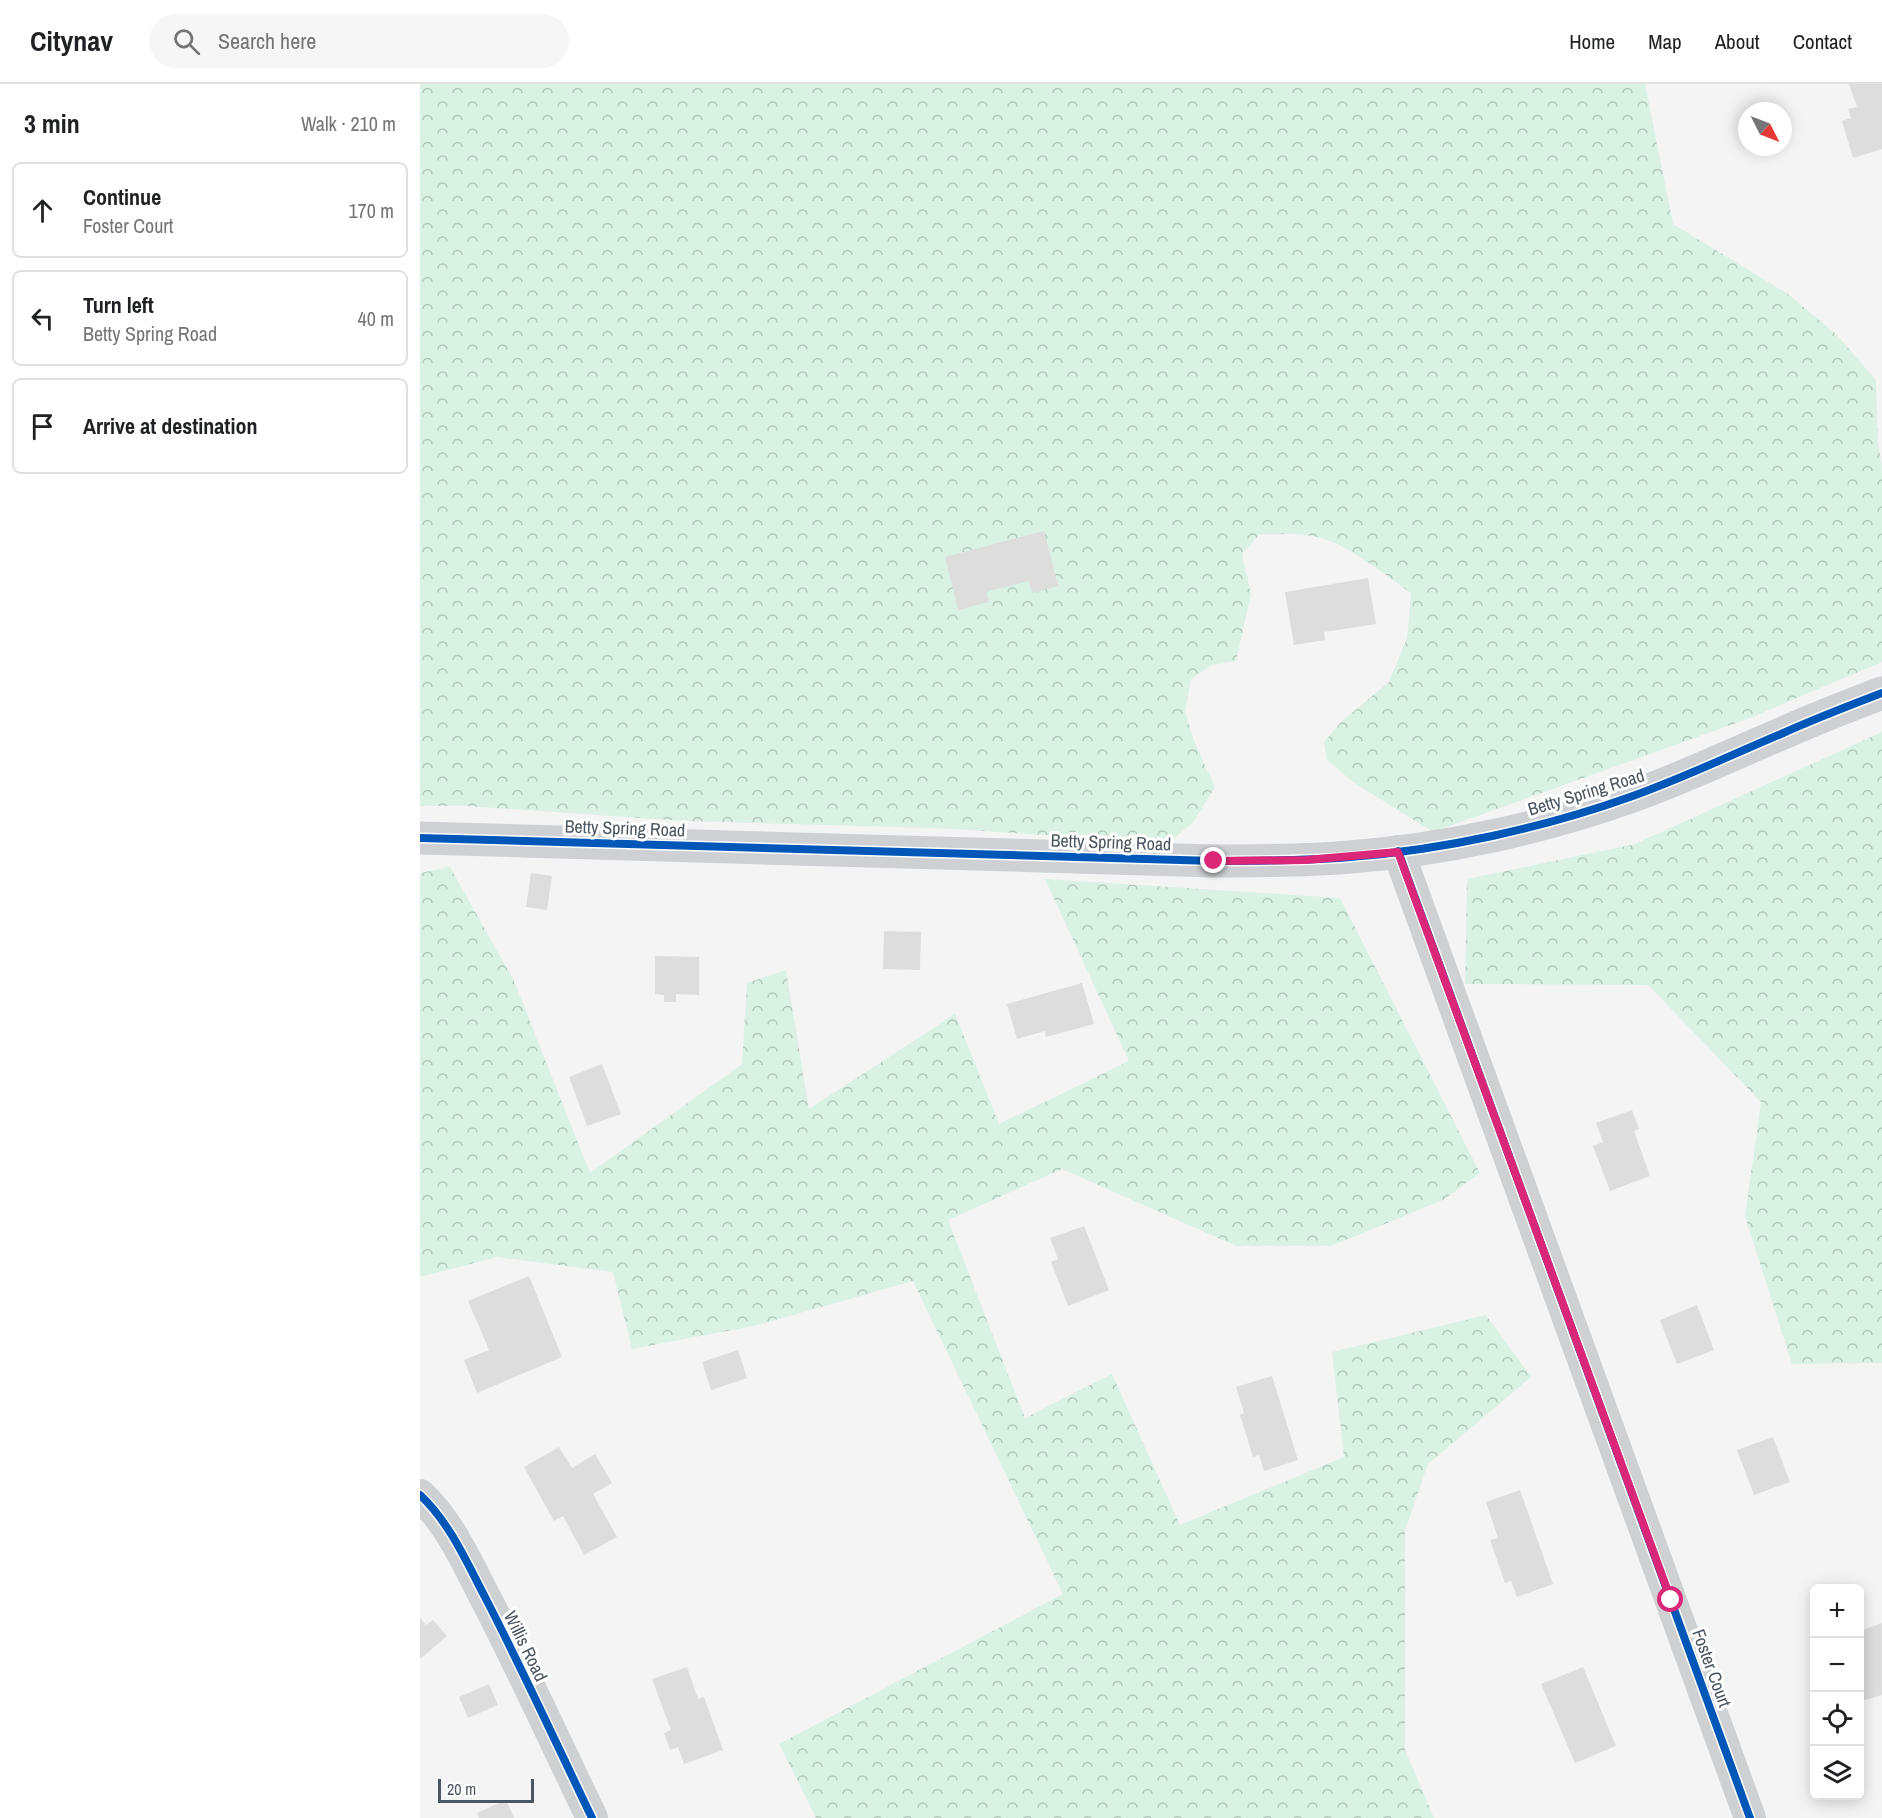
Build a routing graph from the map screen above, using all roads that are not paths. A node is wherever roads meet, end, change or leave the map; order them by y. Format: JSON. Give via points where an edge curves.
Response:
{"nodes":[{"id":1,"x":1882,"y":693,"type":"edge"},
{"id":2,"x":420,"y":838,"type":"edge"},
{"id":3,"x":1398,"y":852,"type":"junction"},
{"id":4,"x":420,"y":1495,"type":"edge"},
{"id":5,"x":592,"y":1818,"type":"edge"},
{"id":6,"x":1750,"y":1818,"type":"edge"}],
"edges":[{"from":1,"to":3,"type":"street","name":"Betty Spring Road","via":[[1630,797],[1536,824]]},
{"from":2,"to":3,"type":"street","name":"Betty Spring Road","via":[[1214,861],[1306,860]]},
{"from":3,"to":6,"type":"street","name":"Foster Court"},
{"from":4,"to":5,"type":"street","name":"Willis Road","via":[[456,1542]]}]}
